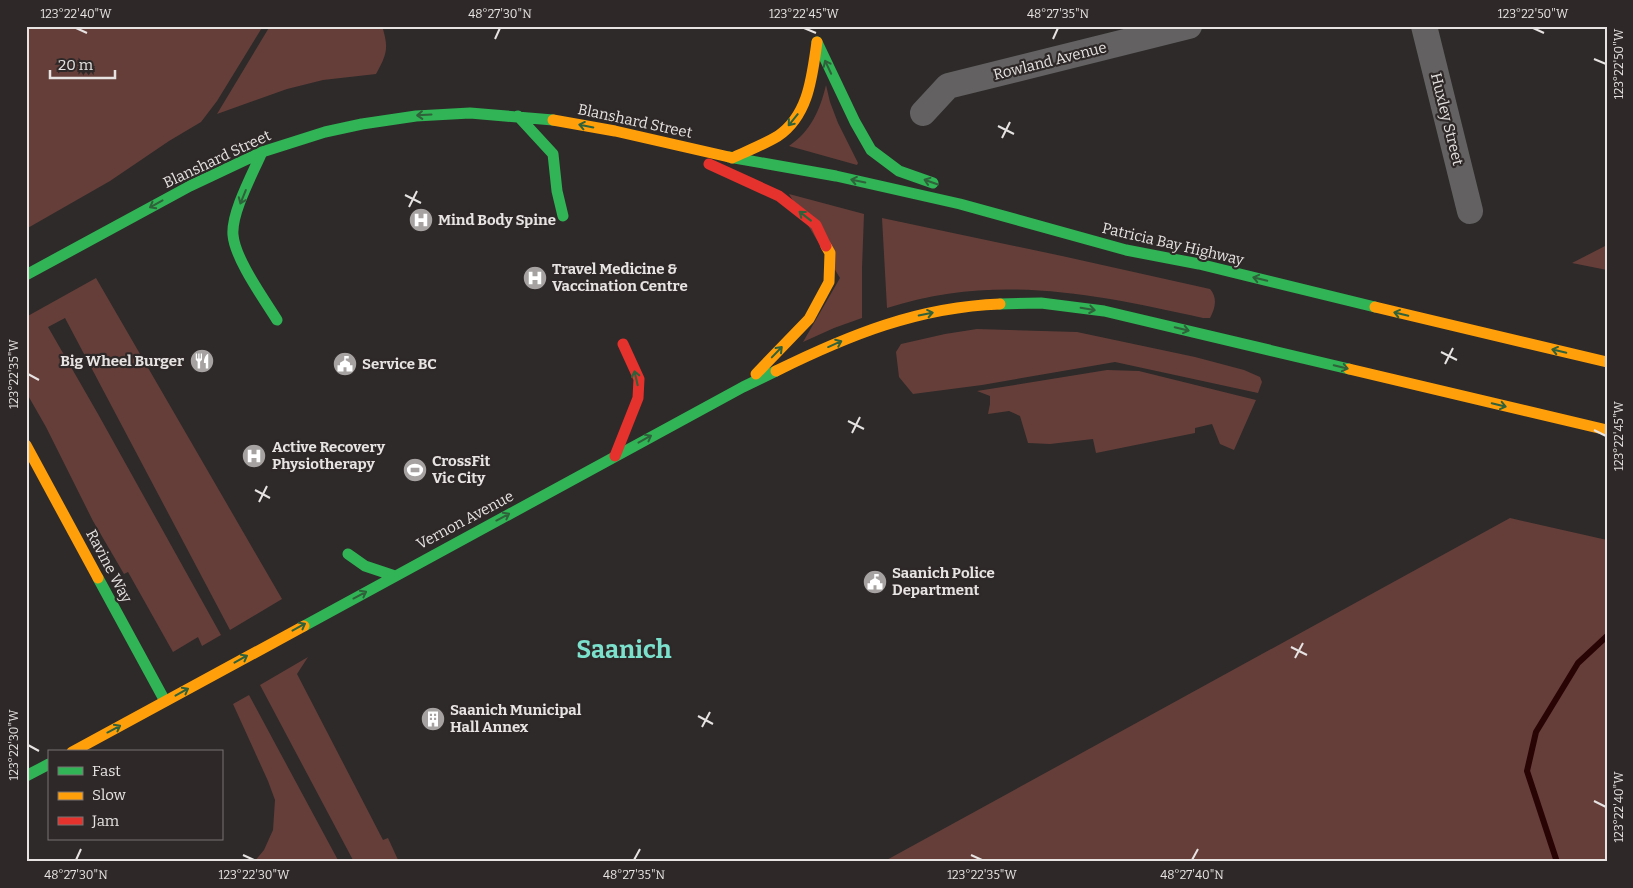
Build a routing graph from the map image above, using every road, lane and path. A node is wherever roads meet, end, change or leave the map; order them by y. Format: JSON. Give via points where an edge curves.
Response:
{"nodes":[{"id":1,"x":1189,"y":26,"type":"edge"},
{"id":2,"x":1424,"y":26,"type":"edge"},
{"id":3,"x":923,"y":113,"type":"dead end"},
{"id":4,"x":518,"y":116,"type":"junction"},
{"id":5,"x":667,"y":144,"type":"junction"},
{"id":6,"x":262,"y":152,"type":"junction"},
{"id":7,"x":732,"y":158,"type":"junction"},
{"id":8,"x":1470,"y":212,"type":"dead end"},
{"id":9,"x":563,"y":216,"type":"dead end"},
{"id":10,"x":1126,"y":250,"type":"junction"},
{"id":11,"x":26,"y":275,"type":"edge"},
{"id":12,"x":277,"y":320,"type":"dead end"},
{"id":13,"x":623,"y":344,"type":"dead end"},
{"id":14,"x":1607,"y":362,"type":"edge"},
{"id":15,"x":743,"y":387,"type":"junction"},
{"id":16,"x":1607,"y":430,"type":"edge"},
{"id":17,"x":26,"y":445,"type":"edge"},
{"id":18,"x":615,"y":456,"type":"junction"},
{"id":19,"x":348,"y":554,"type":"dead end"},
{"id":20,"x":395,"y":576,"type":"junction"},
{"id":21,"x":165,"y":701,"type":"junction"},
{"id":22,"x":76,"y":750,"type":"edge"},
{"id":23,"x":48,"y":765,"type":"edge"},
{"id":24,"x":26,"y":776,"type":"edge"}],
"edges":[{"from":1,"to":3,"type":"street","name":"Rowland Avenue","via":[[948,86]]},
{"from":2,"to":8,"type":"street","name":"Huxley Street"},
{"from":5,"to":4,"type":"main road","name":"Blanshard Street","one_way":true,"via":[[564,121]]},
{"from":4,"to":6,"type":"main road","name":"Blanshard Street","one_way":true,"via":[[470,113],[416,116],[325,132]]},
{"from":4,"to":9,"type":"main road","via":[[553,154]]},
{"from":5,"to":7,"type":"main road","name":"Blanshard Street"},
{"from":15,"to":5,"type":"main road","one_way":true,"via":[[809,319],[829,282],[830,252],[816,225],[779,196]]},
{"from":6,"to":11,"type":"main road","name":"Blanshard Street","one_way":true,"via":[[190,186]]},
{"from":6,"to":12,"type":"main road","one_way":true,"via":[[235,218],[233,235],[239,254]]},
{"from":10,"to":7,"type":"main road","name":"Patricia Bay Highway","one_way":true,"via":[[960,204],[836,176]]},
{"from":10,"to":7,"type":"main road","one_way":true,"via":[[899,171],[871,150],[816,38],[810,90],[797,117],[784,132]]},
{"from":14,"to":10,"type":"main road","name":"Patricia Bay Highway","one_way":true,"via":[[1199,264]]},
{"from":18,"to":13,"type":"main road","one_way":true,"via":[[638,398],[639,378]]},
{"from":15,"to":16,"type":"main road","name":"Vernon Avenue","one_way":true,"via":[[879,325],[962,307],[1013,303],[1062,305],[1134,317]]},
{"from":18,"to":15,"type":"main road","name":"Vernon Avenue","one_way":true},
{"from":17,"to":21,"type":"main road","name":"Ravine Way"},
{"from":20,"to":18,"type":"main road","name":"Vernon Avenue","one_way":true},
{"from":19,"to":20,"type":"main road","via":[[365,566]]},
{"from":21,"to":20,"type":"main road","name":"Vernon Avenue","one_way":true},
{"from":22,"to":21,"type":"main road","name":"Vernon Avenue","one_way":true},
{"from":23,"to":24,"type":"main road"}]}
